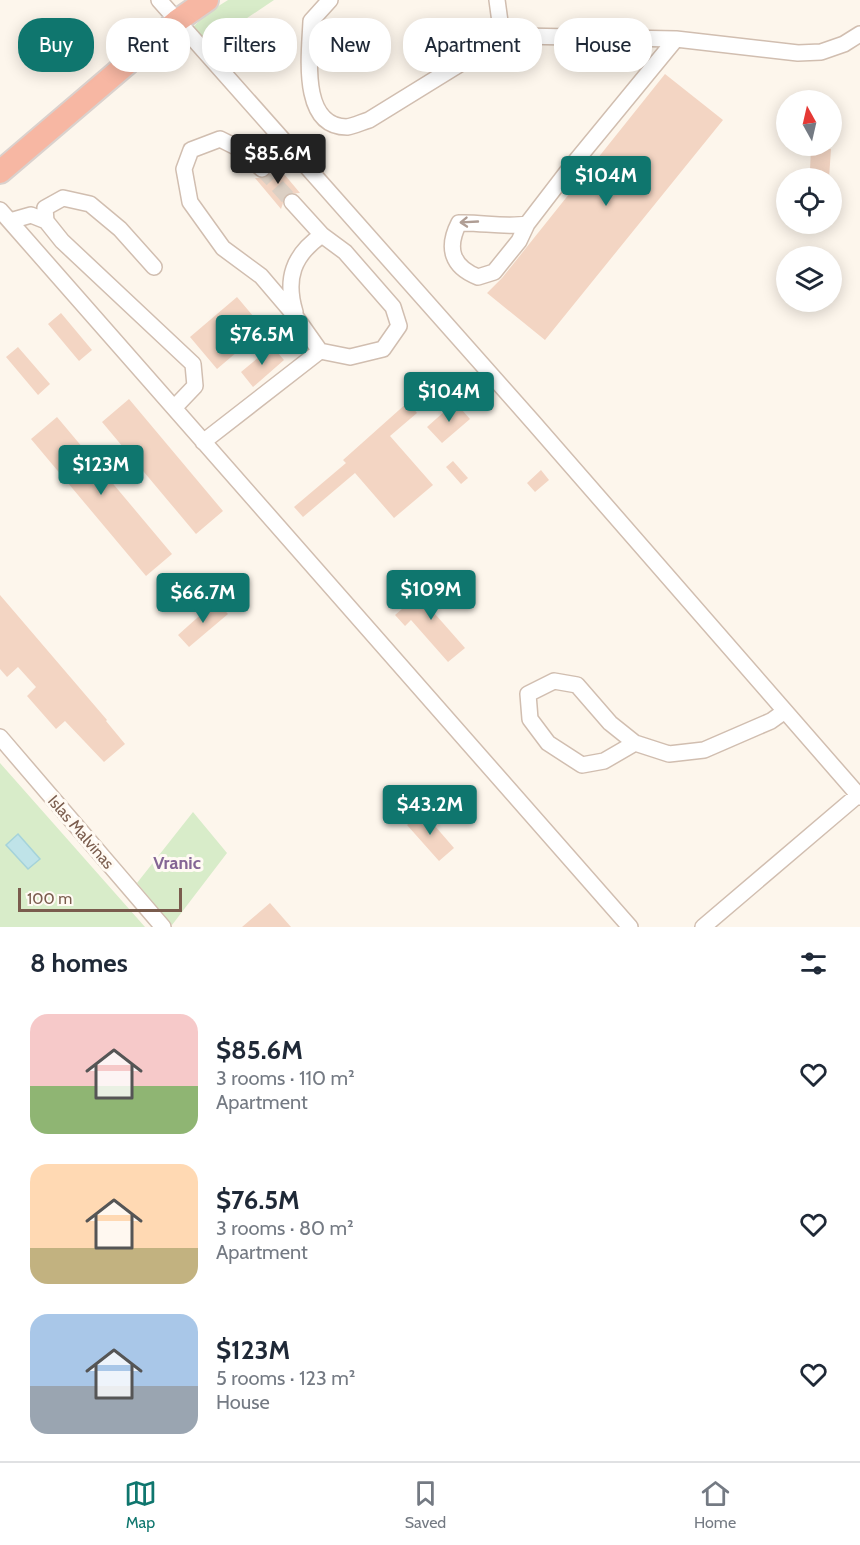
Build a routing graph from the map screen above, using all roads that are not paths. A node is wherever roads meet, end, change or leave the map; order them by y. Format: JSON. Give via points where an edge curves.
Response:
{"nodes":[{"id":1,"x":159,"y":0,"type":"edge"},
{"id":2,"x":207,"y":0,"type":"edge"},
{"id":3,"x":330,"y":0,"type":"edge"},
{"id":4,"x":497,"y":0,"type":"edge"},
{"id":5,"x":174,"y":18,"type":"edge"},
{"id":6,"x":181,"y":18,"type":"edge"},
{"id":7,"x":499,"y":18,"type":"edge"},
{"id":8,"x":860,"y":34,"type":"edge"},
{"id":9,"x":190,"y":36,"type":"edge"},
{"id":10,"x":542,"y":36,"type":"edge"},
{"id":11,"x":676,"y":39,"type":"junction"},
{"id":12,"x":117,"y":72,"type":"edge"},
{"id":13,"x":447,"y":72,"type":"edge"},
{"id":14,"x":262,"y":169,"type":"tunnel mouth"},
{"id":15,"x":0,"y":172,"type":"edge"},
{"id":16,"x":292,"y":202,"type":"tunnel mouth"},
{"id":17,"x":5,"y":216,"type":"edge"},
{"id":18,"x":46,"y":221,"type":"junction"},
{"id":19,"x":527,"y":224,"type":"junction"},
{"id":20,"x":322,"y":235,"type":"junction"},
{"id":21,"x":154,"y":267,"type":"dead end"},
{"id":22,"x":297,"y":317,"type":"junction"},
{"id":23,"x":320,"y":351,"type":"junction"},
{"id":24,"x":174,"y":408,"type":"junction"},
{"id":25,"x":203,"y":441,"type":"junction"},
{"id":26,"x":785,"y":711,"type":"junction"},
{"id":27,"x":0,"y":737,"type":"edge"},
{"id":28,"x":635,"y":743,"type":"junction"},
{"id":29,"x":859,"y":796,"type":"edge"},
{"id":30,"x":163,"y":927,"type":"edge"},
{"id":31,"x":630,"y":927,"type":"edge"},
{"id":32,"x":703,"y":927,"type":"edge"}],
"edges":[{"from":1,"to":5,"type":"street"},
{"from":2,"to":6,"type":"highway"},
{"from":3,"to":13,"type":"street","via":[[311,21],[310,79],[314,105],[331,124],[348,127],[369,120]]},
{"from":4,"to":7,"type":"street"},
{"from":8,"to":11,"type":"street","via":[[821,52],[798,53]]},
{"from":9,"to":26,"type":"street"},
{"from":10,"to":11,"type":"street"},
{"from":11,"to":19,"type":"street"},
{"from":12,"to":15,"type":"highway"},
{"from":14,"to":22,"type":"street","via":[[240,149],[220,139],[191,150],[184,169],[190,202],[223,248],[261,276]]},
{"from":16,"to":20,"type":"street"},
{"from":17,"to":18,"type":"street","via":[[31,215]]},
{"from":17,"to":24,"type":"street"},
{"from":18,"to":21,"type":"street","via":[[45,208],[63,198],[90,204],[120,229]]},
{"from":18,"to":24,"type":"street","via":[[62,241],[193,364],[195,386]]},
{"from":19,"to":19,"type":"street","one_way":true,"via":[[509,227],[459,223],[452,236],[453,255],[463,271],[478,277],[494,272],[519,241]]},
{"from":20,"to":22,"type":"street","via":[[306,246],[293,267],[290,294]]},
{"from":20,"to":23,"type":"street","via":[[345,252],[393,307],[399,327],[383,349],[350,357]]},
{"from":22,"to":23,"type":"street"},
{"from":23,"to":25,"type":"street"},
{"from":24,"to":25,"type":"street"},
{"from":25,"to":31,"type":"street"},
{"from":26,"to":28,"type":"street","via":[[704,750],[669,754]]},
{"from":26,"to":29,"type":"street"},
{"from":27,"to":30,"type":"street","name":"Islas Malvinas"},
{"from":28,"to":28,"type":"street","via":[[610,723],[577,685],[554,681],[528,694],[530,719],[536,727],[548,742],[582,765],[604,761]]},
{"from":29,"to":32,"type":"street"}]}
